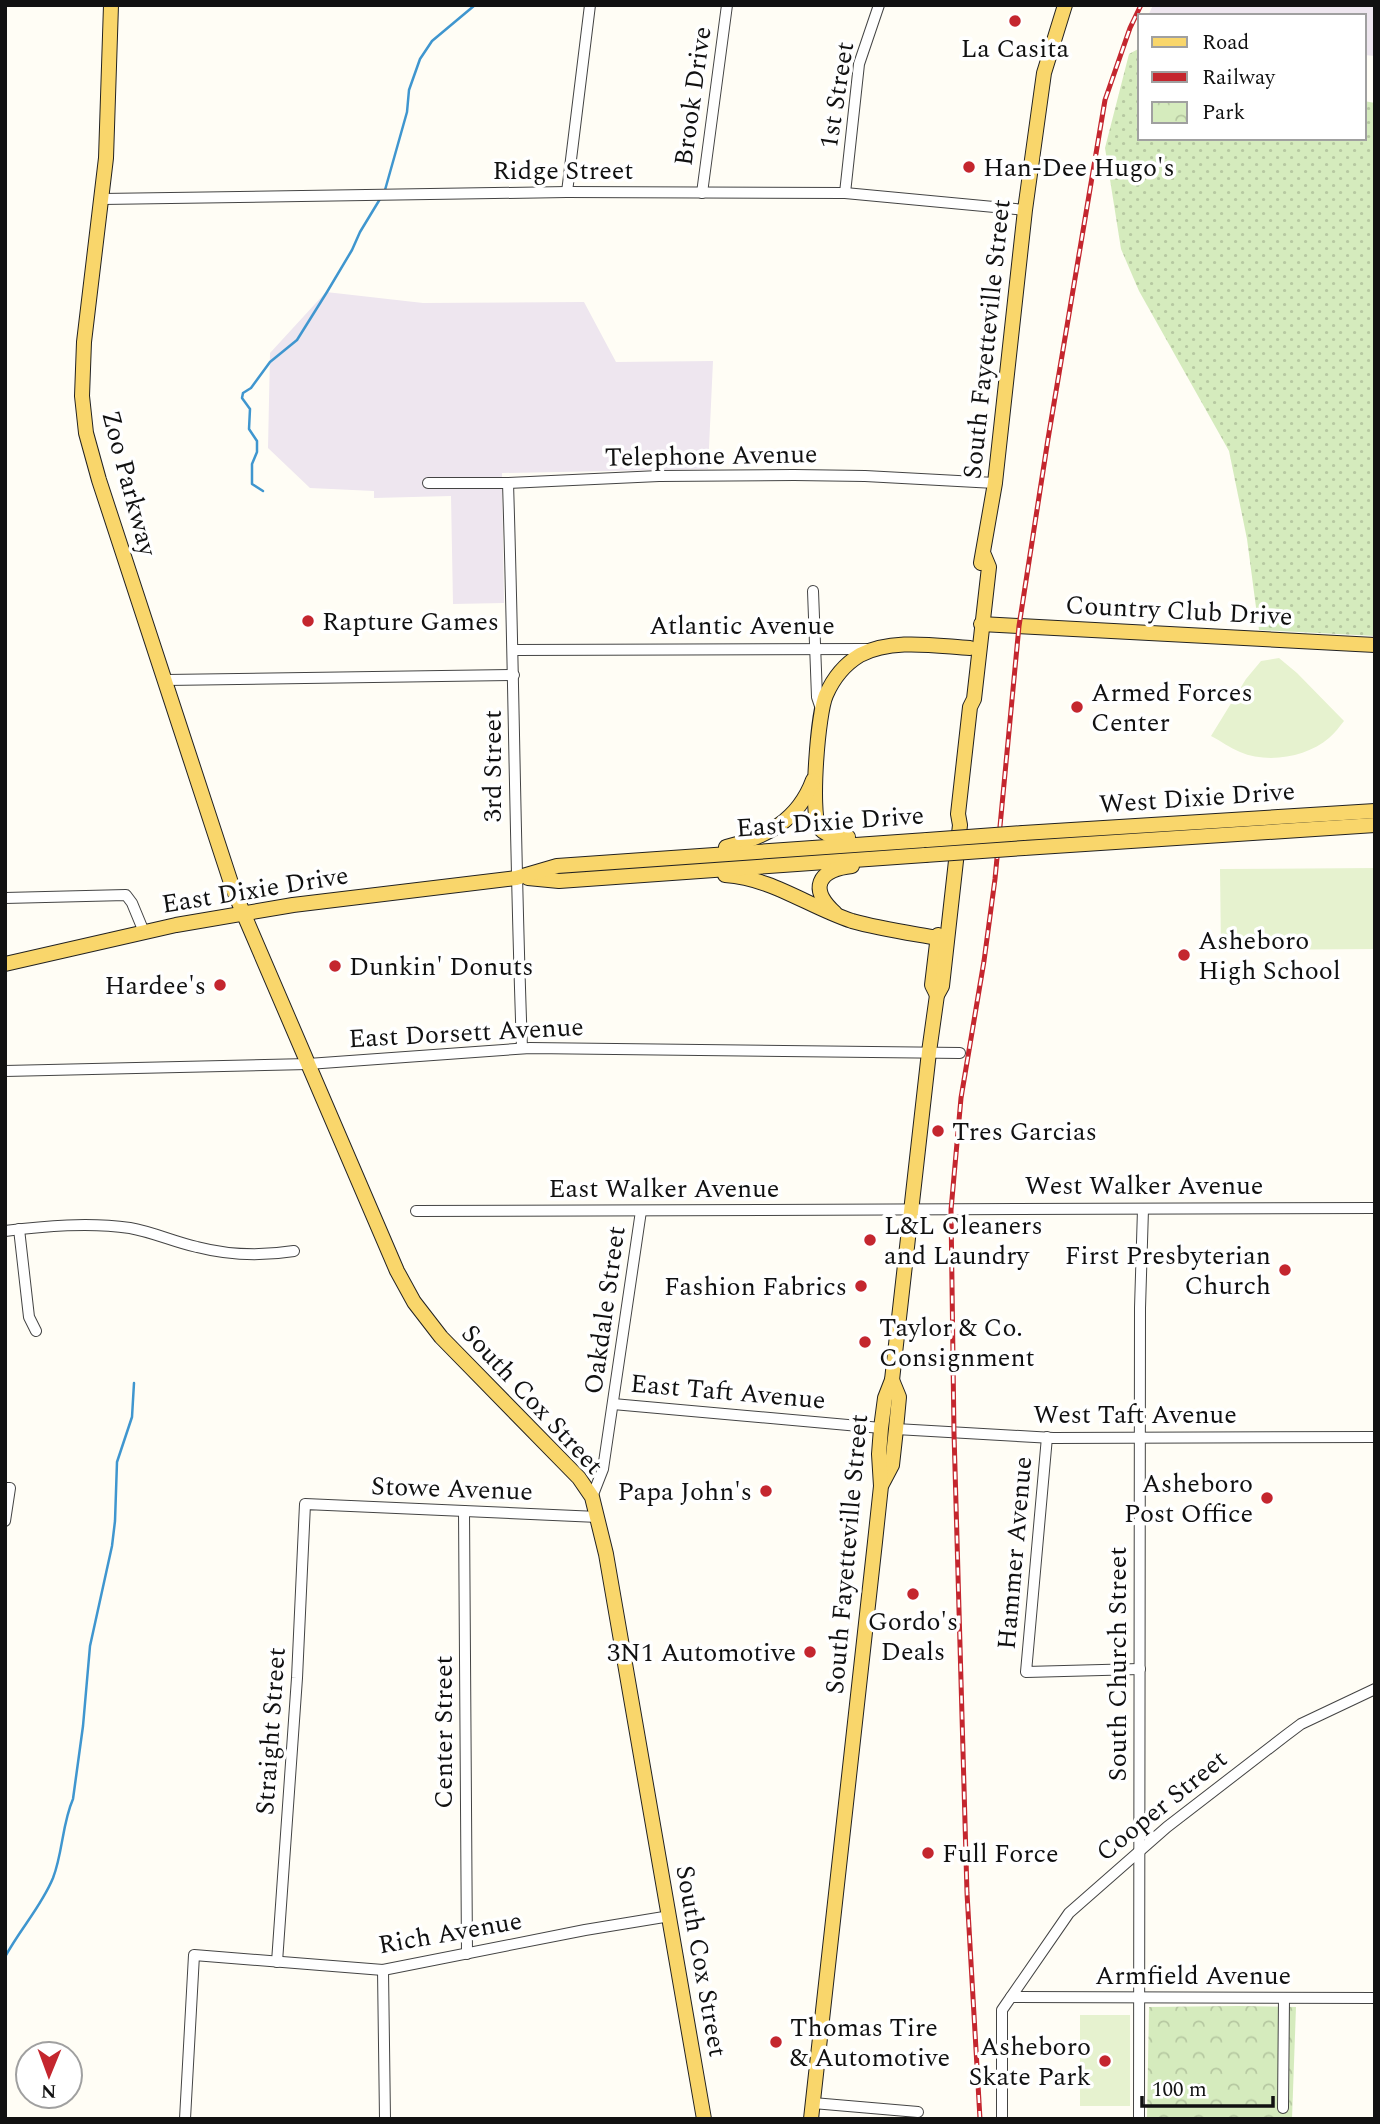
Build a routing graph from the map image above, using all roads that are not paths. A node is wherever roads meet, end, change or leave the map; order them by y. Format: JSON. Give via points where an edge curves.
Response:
{"nodes":[{"id":1,"x":111,"y":5,"type":"edge"},
{"id":2,"x":590,"y":5,"type":"edge"},
{"id":3,"x":727,"y":5,"type":"edge"},
{"id":4,"x":879,"y":5,"type":"edge"},
{"id":5,"x":1065,"y":5,"type":"edge"},
{"id":6,"x":567,"y":192,"type":"junction"},
{"id":7,"x":702,"y":193,"type":"junction"},
{"id":8,"x":845,"y":193,"type":"junction"},
{"id":9,"x":102,"y":199,"type":"junction"},
{"id":10,"x":1025,"y":210,"type":"junction"},
{"id":11,"x":428,"y":483,"type":"dead end"},
{"id":12,"x":508,"y":483,"type":"junction"},
{"id":13,"x":995,"y":483,"type":"junction"},
{"id":14,"x":984,"y":555,"type":"junction"},
{"id":15,"x":813,"y":591,"type":"dead end"},
{"id":16,"x":981,"y":624,"type":"junction"},
{"id":17,"x":1375,"y":645,"type":"edge"},
{"id":18,"x":816,"y":648,"type":"junction"},
{"id":19,"x":971,"y":648,"type":"junction"},
{"id":20,"x":873,"y":649,"type":"junction"},
{"id":21,"x":514,"y":650,"type":"junction"},
{"id":22,"x":514,"y":675,"type":"junction"},
{"id":23,"x":166,"y":680,"type":"junction"},
{"id":24,"x":970,"y":707,"type":"junction"},
{"id":25,"x":821,"y":709,"type":"junction"},
{"id":26,"x":816,"y":772,"type":"junction"},
{"id":27,"x":1375,"y":811,"type":"edge"},
{"id":28,"x":958,"y":814,"type":"junction"},
{"id":29,"x":1375,"y":825,"type":"edge"},
{"id":30,"x":1023,"y":833,"type":"joint"},
{"id":31,"x":887,"y":842,"type":"junction"},
{"id":32,"x":1024,"y":848,"type":"joint"},
{"id":33,"x":690,"y":856,"type":"junction"},
{"id":34,"x":876,"y":858,"type":"junction"},
{"id":35,"x":700,"y":870,"type":"junction"},
{"id":36,"x":516,"y":878,"type":"junction"},
{"id":37,"x":5,"y":898,"type":"edge"},
{"id":38,"x":245,"y":914,"type":"junction"},
{"id":39,"x":836,"y":914,"type":"junction"},
{"id":40,"x":144,"y":932,"type":"junction"},
{"id":41,"x":938,"y":938,"type":"junction"},
{"id":42,"x":5,"y":964,"type":"edge"},
{"id":43,"x":936,"y":995,"type":"junction"},
{"id":44,"x":522,"y":1048,"type":"junction"},
{"id":45,"x":929,"y":1052,"type":"junction"},
{"id":46,"x":960,"y":1053,"type":"dead end"},
{"id":47,"x":308,"y":1064,"type":"junction"},
{"id":48,"x":5,"y":1072,"type":"edge"},
{"id":49,"x":1375,"y":1208,"type":"edge"},
{"id":50,"x":1143,"y":1209,"type":"junction"},
{"id":51,"x":641,"y":1210,"type":"junction"},
{"id":52,"x":913,"y":1210,"type":"junction"},
{"id":53,"x":416,"y":1211,"type":"dead end"},
{"id":54,"x":19,"y":1229,"type":"junction"},
{"id":55,"x":5,"y":1231,"type":"edge"},
{"id":56,"x":294,"y":1251,"type":"dead end"},
{"id":57,"x":36,"y":1331,"type":"dead end"},
{"id":58,"x":613,"y":1404,"type":"junction"},
{"id":59,"x":888,"y":1429,"type":"junction"},
{"id":60,"x":1047,"y":1437,"type":"junction"},
{"id":61,"x":1141,"y":1437,"type":"junction"},
{"id":62,"x":1375,"y":1437,"type":"edge"},
{"id":63,"x":7,"y":1488,"type":"edge"},
{"id":64,"x":592,"y":1497,"type":"junction"},
{"id":65,"x":305,"y":1504,"type":"joint"},
{"id":66,"x":464,"y":1511,"type":"junction"},
{"id":67,"x":598,"y":1517,"type":"junction"},
{"id":68,"x":5,"y":1521,"type":"edge"},
{"id":69,"x":1140,"y":1669,"type":"junction"},
{"id":70,"x":1375,"y":1689,"type":"edge"},
{"id":71,"x":1140,"y":1850,"type":"junction"},
{"id":72,"x":670,"y":1916,"type":"junction"},
{"id":73,"x":467,"y":1954,"type":"junction"},
{"id":74,"x":277,"y":1962,"type":"junction"},
{"id":75,"x":383,"y":1970,"type":"junction"},
{"id":76,"x":1011,"y":1997,"type":"junction"},
{"id":77,"x":1139,"y":1997,"type":"junction"},
{"id":78,"x":1284,"y":1998,"type":"junction"},
{"id":79,"x":1375,"y":1998,"type":"edge"},
{"id":80,"x":813,"y":2103,"type":"junction"},
{"id":81,"x":1283,"y":2108,"type":"dead end"},
{"id":82,"x":918,"y":2112,"type":"dead end"},
{"id":83,"x":185,"y":2119,"type":"edge"},
{"id":84,"x":385,"y":2119,"type":"edge"},
{"id":85,"x":704,"y":2119,"type":"edge"},
{"id":86,"x":811,"y":2119,"type":"edge"},
{"id":87,"x":1002,"y":2119,"type":"edge"},
{"id":88,"x":1139,"y":2119,"type":"edge"}],
"edges":[{"from":1,"to":9,"type":"main road","name":"Zoo Parkway"},
{"from":2,"to":6,"type":"street"},
{"from":3,"to":7,"type":"street","name":"Brook Drive"},
{"from":4,"to":8,"type":"street","name":"1st Street","via":[[859,64]]},
{"from":5,"to":10,"type":"main road","name":"South Fayetteville Street","via":[[1044,73]]},
{"from":6,"to":7,"type":"street","name":"Ridge Street"},
{"from":6,"to":9,"type":"street","name":"Ridge Street"},
{"from":7,"to":8,"type":"street","name":"Ridge Street"},
{"from":8,"to":10,"type":"street","name":"Ridge Street"},
{"from":9,"to":23,"type":"main road","name":"Zoo Parkway","via":[[84,342],[86,433]]},
{"from":10,"to":13,"type":"main road","name":"South Fayetteville Street"},
{"from":11,"to":12,"type":"street","name":"Telephone Avenue"},
{"from":12,"to":13,"type":"street","name":"Telephone Avenue","via":[[801,475]]},
{"from":12,"to":21,"type":"street","name":"3rd Street"},
{"from":13,"to":14,"type":"main road","name":"South Fayetteville Street"},
{"from":14,"to":16,"type":"main road","name":"South Fayetteville Street","via":[[989,567]]},
{"from":14,"to":19,"type":"main road","name":"South Fayetteville Street"},
{"from":15,"to":18,"type":"street"},
{"from":16,"to":17,"type":"main road","name":"Country Club Drive"},
{"from":16,"to":24,"type":"main road","name":"South Fayetteville Street"},
{"from":18,"to":20,"type":"street","name":"Atlantic Avenue"},
{"from":18,"to":21,"type":"street","name":"Atlantic Avenue"},
{"from":18,"to":25,"type":"street"},
{"from":19,"to":20,"type":"main road","name":"Atlantic Avenue","via":[[913,645]]},
{"from":19,"to":24,"type":"main road","name":"South Fayetteville Street","via":[[965,698]]},
{"from":20,"to":25,"type":"main road","via":[[840,671]]},
{"from":21,"to":22,"type":"street","name":"3rd Street"},
{"from":22,"to":23,"type":"street"},
{"from":22,"to":36,"type":"street","name":"3rd Street"},
{"from":23,"to":38,"type":"main road","name":"Zoo Parkway","via":[[223,861]]},
{"from":24,"to":28,"type":"main road","name":"South Fayetteville Street"},
{"from":25,"to":26,"type":"main road"},
{"from":26,"to":31,"type":"main road","via":[[820,829],[833,836]]},
{"from":26,"to":33,"type":"main road","via":[[805,798],[786,822],[762,835]]},
{"from":27,"to":30,"type":"main road","name":"West Dixie Drive"},
{"from":28,"to":41,"type":"main road","name":"South Fayetteville Street","via":[[951,824]]},
{"from":28,"to":43,"type":"main road","name":"South Fayetteville Street","via":[[942,986]]},
{"from":29,"to":32,"type":"main road","name":"West Dixie Drive"},
{"from":30,"to":31,"type":"main road","name":"East Dixie Drive","bridge":true},
{"from":31,"to":33,"type":"main road","name":"East Dixie Drive"},
{"from":32,"to":34,"type":"main road","name":"East Dixie Drive","bridge":true},
{"from":33,"to":36,"type":"main road","name":"East Dixie Drive","via":[[557,866]]},
{"from":34,"to":35,"type":"main road","name":"East Dixie Drive"},
{"from":34,"to":39,"type":"main road","via":[[832,870],[821,880],[819,893]]},
{"from":35,"to":36,"type":"main road","name":"East Dixie Drive","via":[[559,881]]},
{"from":35,"to":39,"type":"main road","via":[[766,883]]},
{"from":36,"to":38,"type":"main road","name":"East Dixie Drive"},
{"from":36,"to":44,"type":"street","name":"3rd Street"},
{"from":37,"to":40,"type":"street","via":[[126,895]]},
{"from":38,"to":40,"type":"main road","name":"East Dixie Drive"},
{"from":38,"to":47,"type":"main road","name":"South Cox Street"},
{"from":39,"to":41,"type":"main road"},
{"from":40,"to":42,"type":"main road","name":"East Dixie Drive"},
{"from":41,"to":43,"type":"main road","name":"South Fayetteville Street","via":[[932,985]]},
{"from":43,"to":45,"type":"main road","name":"South Fayetteville Street"},
{"from":44,"to":45,"type":"street","name":"East Dorsett Avenue"},
{"from":44,"to":47,"type":"street","name":"East Dorsett Avenue"},
{"from":45,"to":46,"type":"street","name":"East Dorsett Avenue"},
{"from":45,"to":52,"type":"main road","name":"South Fayetteville Street"},
{"from":47,"to":48,"type":"street","name":"East Dorsett Avenue"},
{"from":47,"to":64,"type":"main road","name":"South Cox Street","via":[[414,1303],[440,1337],[579,1478]]},
{"from":49,"to":50,"type":"street","name":"West Walker Avenue"},
{"from":50,"to":52,"type":"street","name":"West Walker Avenue"},
{"from":50,"to":61,"type":"street","name":"South Church Street"},
{"from":51,"to":52,"type":"street","name":"East Walker Avenue"},
{"from":51,"to":53,"type":"street","name":"East Walker Avenue"},
{"from":51,"to":58,"type":"street","name":"Oakdale Street"},
{"from":52,"to":59,"type":"main road","name":"South Fayetteville Street","via":[[890,1385],[899,1397]]},
{"from":54,"to":55,"type":"street"},
{"from":54,"to":56,"type":"street","via":[[128,1228],[223,1252]]},
{"from":54,"to":57,"type":"street","via":[[29,1317]]},
{"from":58,"to":59,"type":"street","name":"East Taft Avenue"},
{"from":58,"to":64,"type":"street","name":"Oakdale Street","via":[[603,1469]]},
{"from":59,"to":60,"type":"street","name":"West Taft Avenue"},
{"from":59,"to":80,"type":"main road","name":"South Fayetteville Street","via":[[879,1454],[884,1480]]},
{"from":60,"to":61,"type":"street","name":"West Taft Avenue"},
{"from":60,"to":69,"type":"street","name":"Hammer Avenue","via":[[1026,1672]]},
{"from":61,"to":62,"type":"street","name":"West Taft Avenue"},
{"from":61,"to":69,"type":"street","name":"South Church Street"},
{"from":63,"to":68,"type":"street"},
{"from":64,"to":67,"type":"main road","name":"South Cox Street"},
{"from":65,"to":66,"type":"street","name":"Stowe Avenue"},
{"from":65,"to":74,"type":"street","name":"Straight Street"},
{"from":66,"to":67,"type":"street","name":"Stowe Avenue"},
{"from":66,"to":73,"type":"street","name":"Center Street"},
{"from":67,"to":72,"type":"main road","name":"South Cox Street"},
{"from":69,"to":71,"type":"street","name":"South Church Street"},
{"from":70,"to":71,"type":"street","name":"Cooper Street","via":[[1301,1724]]},
{"from":71,"to":76,"type":"street","name":"Cooper Street","via":[[1069,1913]]},
{"from":71,"to":77,"type":"street","name":"South Church Street"},
{"from":72,"to":73,"type":"street","name":"Rich Avenue"},
{"from":72,"to":85,"type":"main road","name":"South Cox Street"},
{"from":73,"to":75,"type":"street","name":"Rich Avenue"},
{"from":74,"to":75,"type":"street","name":"Rich Avenue"},
{"from":74,"to":83,"type":"street","name":"Rich Avenue","via":[[194,1955]]},
{"from":75,"to":84,"type":"street"},
{"from":76,"to":77,"type":"street","name":"Armfield Avenue"},
{"from":76,"to":87,"type":"street","via":[[1002,2010]]},
{"from":77,"to":78,"type":"street","name":"Armfield Avenue"},
{"from":77,"to":88,"type":"street","name":"South Church Street"},
{"from":78,"to":79,"type":"street","name":"Armfield Avenue"},
{"from":78,"to":81,"type":"street"},
{"from":80,"to":82,"type":"street"},
{"from":80,"to":86,"type":"main road","name":"South Fayetteville Street"}]}
